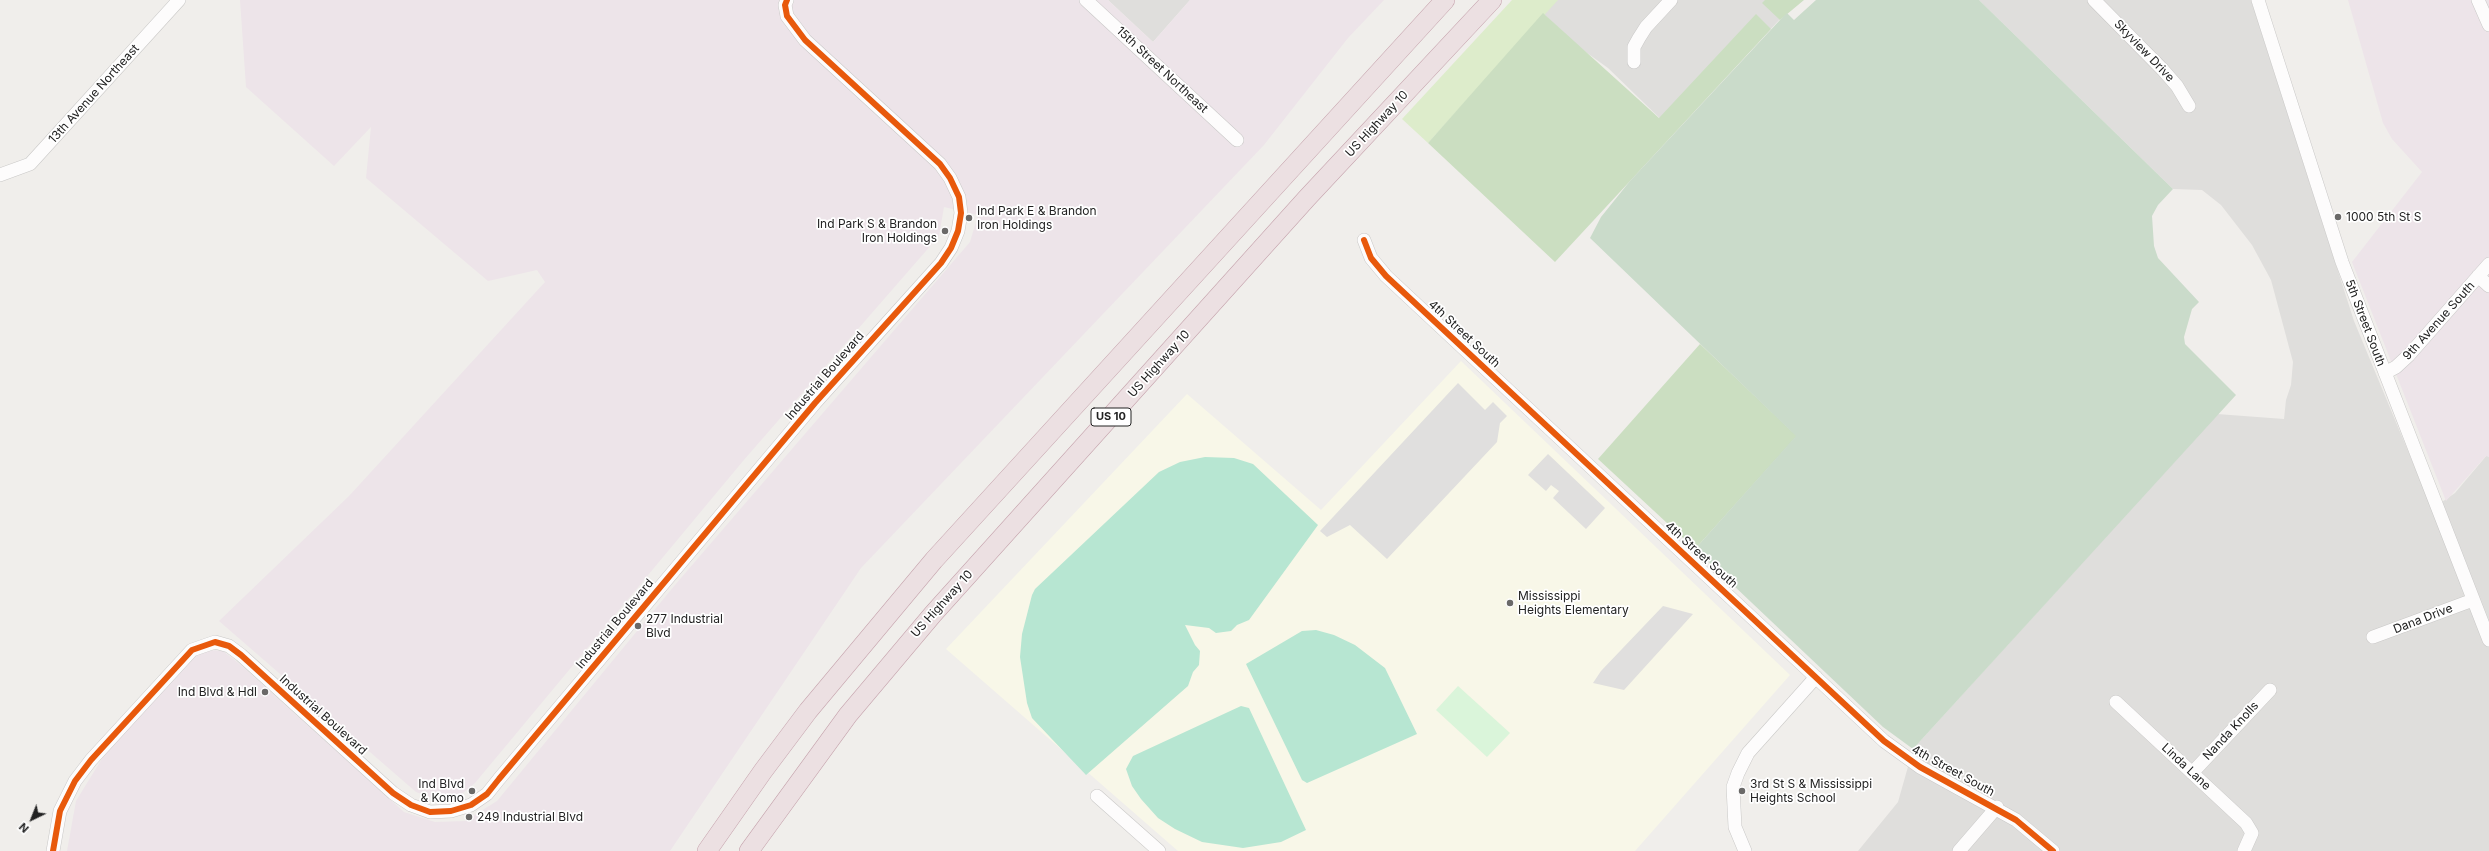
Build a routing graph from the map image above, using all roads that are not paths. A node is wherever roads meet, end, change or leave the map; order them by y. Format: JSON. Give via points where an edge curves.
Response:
{"nodes":[{"id":1,"x":179,"y":0,"type":"edge"},
{"id":2,"x":787,"y":0,"type":"edge"},
{"id":3,"x":1086,"y":0,"type":"edge"},
{"id":4,"x":1445,"y":0,"type":"edge"},
{"id":5,"x":1492,"y":0,"type":"edge"},
{"id":6,"x":1671,"y":0,"type":"edge"},
{"id":7,"x":2094,"y":0,"type":"edge"},
{"id":8,"x":2258,"y":0,"type":"edge"},
{"id":9,"x":2478,"y":0,"type":"edge"},
{"id":10,"x":2489,"y":25,"type":"edge"},
{"id":11,"x":1634,"y":62,"type":"dead end"},
{"id":12,"x":2189,"y":106,"type":"dead end"},
{"id":13,"x":1237,"y":140,"type":"dead end"},
{"id":14,"x":0,"y":175,"type":"edge"},
{"id":15,"x":1364,"y":240,"type":"dead end"},
{"id":16,"x":2489,"y":264,"type":"edge"},
{"id":17,"x":2478,"y":276,"type":"junction"},
{"id":18,"x":2489,"y":286,"type":"edge"},
{"id":19,"x":2385,"y":373,"type":"junction"},
{"id":20,"x":2472,"y":600,"type":"junction"},
{"id":21,"x":2373,"y":637,"type":"dead end"},
{"id":22,"x":2489,"y":640,"type":"edge"},
{"id":23,"x":1816,"y":677,"type":"junction"},
{"id":24,"x":2270,"y":690,"type":"dead end"},
{"id":25,"x":2116,"y":702,"type":"dead end"},
{"id":26,"x":2192,"y":772,"type":"junction"},
{"id":27,"x":1097,"y":796,"type":"dead end"},
{"id":28,"x":1997,"y":807,"type":"junction"},
{"id":29,"x":53,"y":851,"type":"edge"},
{"id":30,"x":707,"y":851,"type":"edge"},
{"id":31,"x":750,"y":851,"type":"edge"},
{"id":32,"x":1159,"y":851,"type":"edge"},
{"id":33,"x":1745,"y":851,"type":"edge"},
{"id":34,"x":1959,"y":851,"type":"edge"},
{"id":35,"x":2053,"y":851,"type":"edge"},
{"id":36,"x":2244,"y":851,"type":"edge"}],
"edges":[{"from":1,"to":14,"type":"street","name":"13th Avenue Northeast","via":[[30,164]]},
{"from":2,"to":29,"type":"street","name":"Industrial Boulevard","via":[[787,16],[805,40],[947,173],[959,197],[961,213],[958,231],[941,263],[815,403],[487,794],[471,805],[451,811],[430,812],[411,805],[393,793],[241,655],[229,646],[215,642],[192,650],[91,760],[75,781],[60,811]]},
{"from":3,"to":13,"type":"street","name":"15th Street Northeast"},
{"from":4,"to":30,"type":"highway","number":"US 10","via":[[944,548],[848,661],[763,770]]},
{"from":5,"to":31,"type":"highway","name":"US Highway 10","number":"US 10","via":[[1307,198],[933,614],[848,715]]},
{"from":6,"to":11,"type":"street","via":[[1639,38],[1634,47]]},
{"from":7,"to":12,"type":"street","name":"Skyview Drive","via":[[2164,70]]},
{"from":8,"to":19,"type":"street","name":"5th Street South","via":[[2342,262]]},
{"from":9,"to":10,"type":"street"},
{"from":15,"to":23,"type":"street","name":"4th Street South","via":[[1371,258],[1386,276]]},
{"from":16,"to":17,"type":"street","name":"9th Avenue South"},
{"from":17,"to":18,"type":"street"},
{"from":17,"to":19,"type":"street","name":"9th Avenue South","via":[[2409,355],[2396,368]]},
{"from":19,"to":20,"type":"street","name":"5th Street South"},
{"from":20,"to":21,"type":"street","name":"Dana Drive"},
{"from":20,"to":22,"type":"street","name":"5th Street South"},
{"from":23,"to":28,"type":"street","name":"4th Street South","via":[[1902,755]]},
{"from":23,"to":33,"type":"street","via":[[1759,739],[1742,762],[1734,787],[1735,827]]},
{"from":24,"to":26,"type":"street","name":"Nanda Knolls"},
{"from":25,"to":26,"type":"street","name":"Linda Lane"},
{"from":26,"to":36,"type":"street","name":"Linda Lane","via":[[2246,823],[2252,834]]},
{"from":27,"to":32,"type":"street"},
{"from":28,"to":34,"type":"street"},
{"from":28,"to":35,"type":"street","name":"4th Street South"}]}
